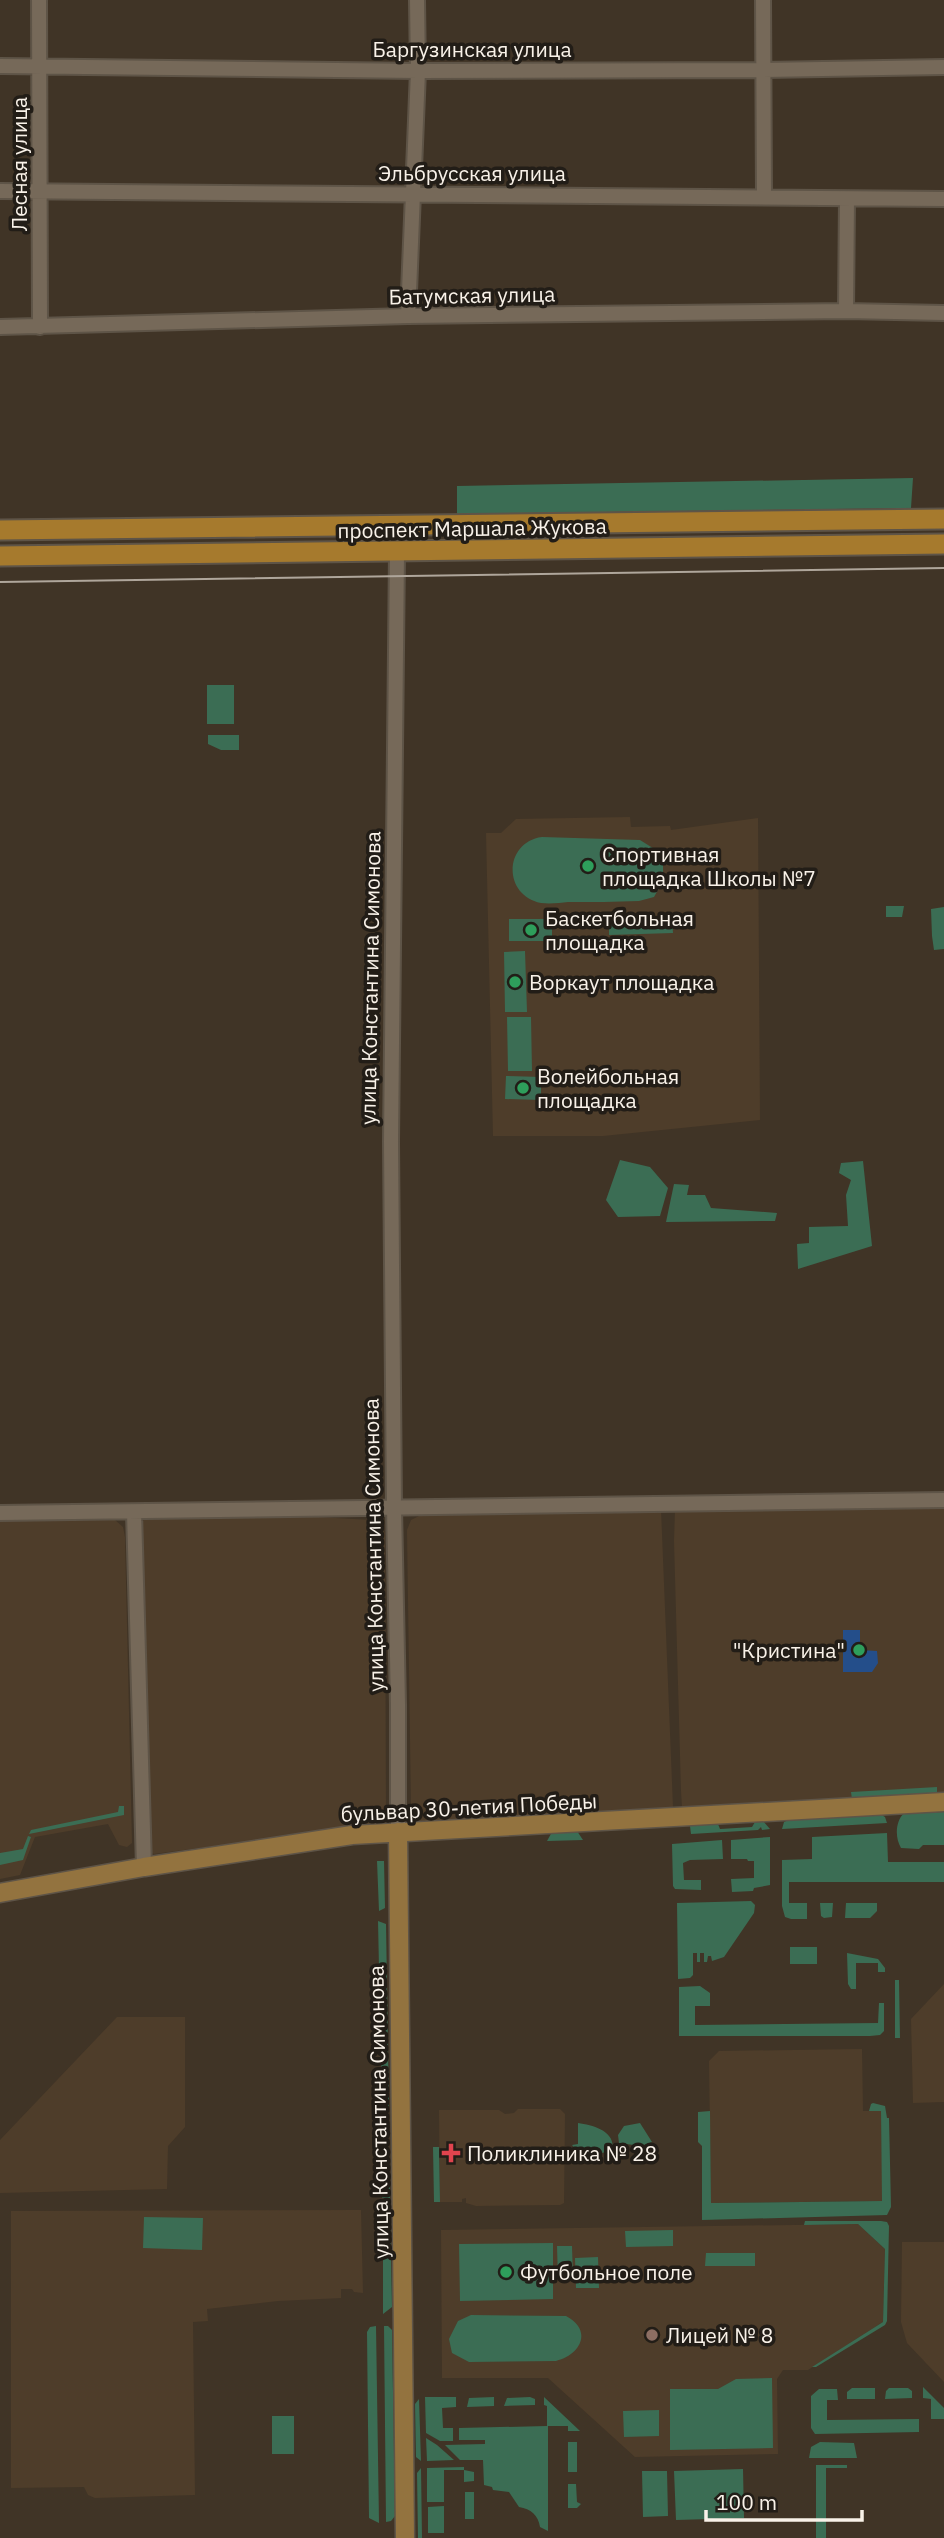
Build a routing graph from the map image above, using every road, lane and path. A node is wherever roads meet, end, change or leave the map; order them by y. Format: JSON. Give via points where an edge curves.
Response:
{"nodes":[{"id":1,"x":39,"y":0,"type":"edge"},
{"id":2,"x":417,"y":0,"type":"edge"},
{"id":3,"x":763,"y":0,"type":"edge"},
{"id":4,"x":0,"y":66,"type":"edge"},
{"id":5,"x":40,"y":66,"type":"junction"},
{"id":6,"x":944,"y":66,"type":"edge"},
{"id":7,"x":763,"y":70,"type":"junction"},
{"id":8,"x":418,"y":71,"type":"junction"},
{"id":9,"x":0,"y":191,"type":"edge"},
{"id":10,"x":40,"y":191,"type":"junction"},
{"id":11,"x":413,"y":194,"type":"junction"},
{"id":12,"x":764,"y":196,"type":"junction"},
{"id":13,"x":847,"y":199,"type":"junction"},
{"id":14,"x":944,"y":199,"type":"edge"},
{"id":15,"x":846,"y":311,"type":"junction"},
{"id":16,"x":944,"y":313,"type":"edge"},
{"id":17,"x":408,"y":316,"type":"junction"},
{"id":18,"x":0,"y":327,"type":"edge"},
{"id":19,"x":40,"y":327,"type":"junction"},
{"id":20,"x":944,"y":519,"type":"edge"},
{"id":21,"x":0,"y":530,"type":"edge"},
{"id":22,"x":944,"y":544,"type":"edge"},
{"id":23,"x":397,"y":552,"type":"junction"},
{"id":24,"x":0,"y":556,"type":"edge"},
{"id":25,"x":944,"y":1500,"type":"edge"},
{"id":26,"x":394,"y":1508,"type":"junction"},
{"id":27,"x":134,"y":1512,"type":"junction"},
{"id":28,"x":0,"y":1513,"type":"edge"},
{"id":29,"x":944,"y":1802,"type":"edge"},
{"id":30,"x":398,"y":1832,"type":"junction"},
{"id":31,"x":145,"y":1867,"type":"junction"},
{"id":32,"x":0,"y":1893,"type":"edge"},
{"id":33,"x":405,"y":2538,"type":"edge"}],
"edges":[{"from":1,"to":5,"type":"street","name":"Лесная улица"},
{"from":2,"to":8,"type":"street"},
{"from":3,"to":7,"type":"street"},
{"from":4,"to":5,"type":"street","name":"Баргузинская улица"},
{"from":5,"to":8,"type":"street","name":"Баргузинская улица"},
{"from":5,"to":10,"type":"street","name":"Лесная улица"},
{"from":6,"to":7,"type":"street","name":"Баргузинская улица"},
{"from":7,"to":8,"type":"street","name":"Баргузинская улица"},
{"from":7,"to":12,"type":"street"},
{"from":8,"to":11,"type":"street"},
{"from":9,"to":10,"type":"street","name":"Эльбрусская улица"},
{"from":10,"to":11,"type":"street","name":"Эльбрусская улица"},
{"from":10,"to":19,"type":"street","name":"Лесная улица"},
{"from":11,"to":12,"type":"street","name":"Эльбрусская улица"},
{"from":11,"to":17,"type":"street"},
{"from":12,"to":13,"type":"street","name":"Эльбрусская улица"},
{"from":13,"to":14,"type":"street","name":"Эльбрусская улица"},
{"from":13,"to":15,"type":"street"},
{"from":15,"to":16,"type":"street","name":"Батумская улица"},
{"from":15,"to":17,"type":"street","name":"Батумская улица"},
{"from":17,"to":19,"type":"street","name":"Батумская улица"},
{"from":18,"to":19,"type":"street","name":"Батумская улица"},
{"from":20,"to":21,"type":"highway","name":"проспект Маршала Жукова"},
{"from":22,"to":23,"type":"highway","name":"проспект Маршала Жукова"},
{"from":23,"to":24,"type":"highway","name":"проспект Маршала Жукова"},
{"from":23,"to":26,"type":"street","name":"улица Константина Симонова","via":[[391,1142]]},
{"from":25,"to":26,"type":"street"},
{"from":26,"to":27,"type":"street"},
{"from":26,"to":30,"type":"street","name":"улица Константина Симонова"},
{"from":27,"to":28,"type":"street"},
{"from":27,"to":31,"type":"street"},
{"from":29,"to":30,"type":"main road","name":"бульвар 30-летия Победы"},
{"from":30,"to":31,"type":"main road","name":"бульвар 30-летия Победы"},
{"from":30,"to":33,"type":"main road","name":"улица Константина Симонова"},
{"from":31,"to":32,"type":"main road","name":"бульвар 30-летия Победы"}]}
